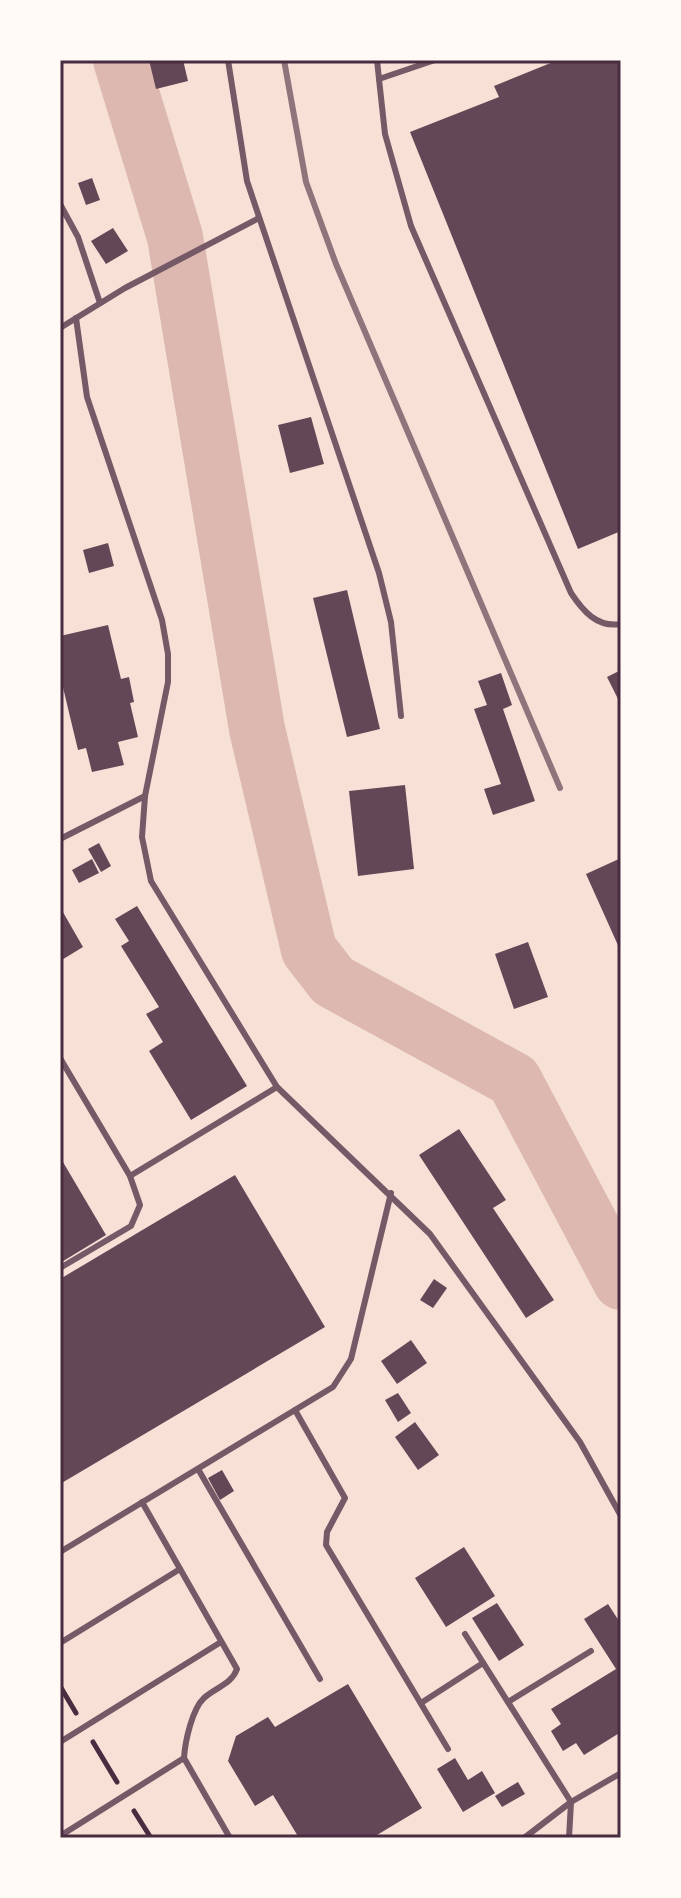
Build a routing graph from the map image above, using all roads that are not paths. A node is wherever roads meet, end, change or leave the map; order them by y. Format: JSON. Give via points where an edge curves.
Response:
{"nodes":[{"id":1,"x":228,"y":60,"type":"edge"},
{"id":2,"x":377,"y":60,"type":"edge"},
{"id":3,"x":435,"y":60,"type":"edge"},
{"id":4,"x":379,"y":79,"type":"junction"},
{"id":5,"x":60,"y":204,"type":"edge"},
{"id":6,"x":259,"y":218,"type":"junction"},
{"id":7,"x":100,"y":303,"type":"junction"},
{"id":8,"x":76,"y":318,"type":"junction"},
{"id":9,"x":60,"y":328,"type":"edge"},
{"id":10,"x":621,"y":624,"type":"edge"},
{"id":11,"x":401,"y":716,"type":"dead end"},
{"id":12,"x":145,"y":796,"type":"junction"},
{"id":13,"x":60,"y":839,"type":"edge"},
{"id":14,"x":60,"y":1058,"type":"edge"},
{"id":15,"x":277,"y":1087,"type":"junction"},
{"id":16,"x":130,"y":1176,"type":"junction"},
{"id":17,"x":391,"y":1193,"type":"junction"},
{"id":18,"x":60,"y":1268,"type":"edge"},
{"id":19,"x":295,"y":1410,"type":"junction"},
{"id":20,"x":198,"y":1469,"type":"junction"},
{"id":21,"x":142,"y":1502,"type":"junction"},
{"id":22,"x":621,"y":1516,"type":"edge"},
{"id":23,"x":60,"y":1552,"type":"edge"},
{"id":24,"x":180,"y":1569,"type":"junction"},
{"id":25,"x":465,"y":1634,"type":"dead end"},
{"id":26,"x":221,"y":1642,"type":"junction"},
{"id":27,"x":60,"y":1643,"type":"edge"},
{"id":28,"x":591,"y":1651,"type":"dead end"},
{"id":29,"x":483,"y":1663,"type":"junction"},
{"id":30,"x":320,"y":1679,"type":"dead end"},
{"id":31,"x":508,"y":1702,"type":"junction"},
{"id":32,"x":421,"y":1703,"type":"junction"},
{"id":33,"x":60,"y":1742,"type":"edge"},
{"id":34,"x":448,"y":1749,"type":"dead end"},
{"id":35,"x":184,"y":1758,"type":"junction"},
{"id":36,"x":621,"y":1773,"type":"edge"},
{"id":37,"x":571,"y":1802,"type":"junction"},
{"id":38,"x":60,"y":1836,"type":"edge"},
{"id":39,"x":231,"y":1837,"type":"edge"},
{"id":40,"x":524,"y":1838,"type":"edge"},
{"id":41,"x":569,"y":1838,"type":"edge"}],
"edges":[{"from":1,"to":6,"type":"lane","via":[[247,181]]},
{"from":2,"to":4,"type":"lane"},
{"from":3,"to":4,"type":"lane"},
{"from":4,"to":10,"type":"lane","via":[[385,134],[411,226],[571,593],[585,614],[609,626]]},
{"from":5,"to":7,"type":"lane","via":[[78,237]]},
{"from":6,"to":7,"type":"lane"},
{"from":6,"to":11,"type":"lane","via":[[379,573],[393,635]]},
{"from":7,"to":8,"type":"lane"},
{"from":8,"to":9,"type":"lane"},
{"from":8,"to":12,"type":"lane","via":[[87,397],[162,620],[168,654],[168,682]]},
{"from":12,"to":13,"type":"lane"},
{"from":12,"to":15,"type":"lane","via":[[142,837],[151,881]]},
{"from":14,"to":16,"type":"lane"},
{"from":15,"to":16,"type":"lane"},
{"from":15,"to":17,"type":"lane"},
{"from":16,"to":18,"type":"lane","via":[[140,1205],[131,1226]]},
{"from":17,"to":19,"type":"lane","via":[[345,1374]]},
{"from":17,"to":22,"type":"lane","via":[[430,1234],[533,1373]]},
{"from":19,"to":20,"type":"lane"},
{"from":19,"to":32,"type":"lane","via":[[345,1498],[326,1545]]},
{"from":20,"to":21,"type":"lane"},
{"from":20,"to":30,"type":"lane"},
{"from":21,"to":23,"type":"lane"},
{"from":21,"to":24,"type":"lane"},
{"from":24,"to":26,"type":"lane"},
{"from":24,"to":27,"type":"lane"},
{"from":25,"to":29,"type":"lane"},
{"from":26,"to":33,"type":"lane"},
{"from":26,"to":35,"type":"lane","via":[[237,1669],[233,1679],[200,1702]]},
{"from":28,"to":31,"type":"lane"},
{"from":29,"to":31,"type":"lane"},
{"from":29,"to":32,"type":"lane"},
{"from":31,"to":37,"type":"lane"},
{"from":32,"to":34,"type":"lane"},
{"from":35,"to":38,"type":"lane"},
{"from":35,"to":39,"type":"lane"},
{"from":36,"to":37,"type":"lane"},
{"from":37,"to":40,"type":"lane"},
{"from":37,"to":41,"type":"lane"}]}
